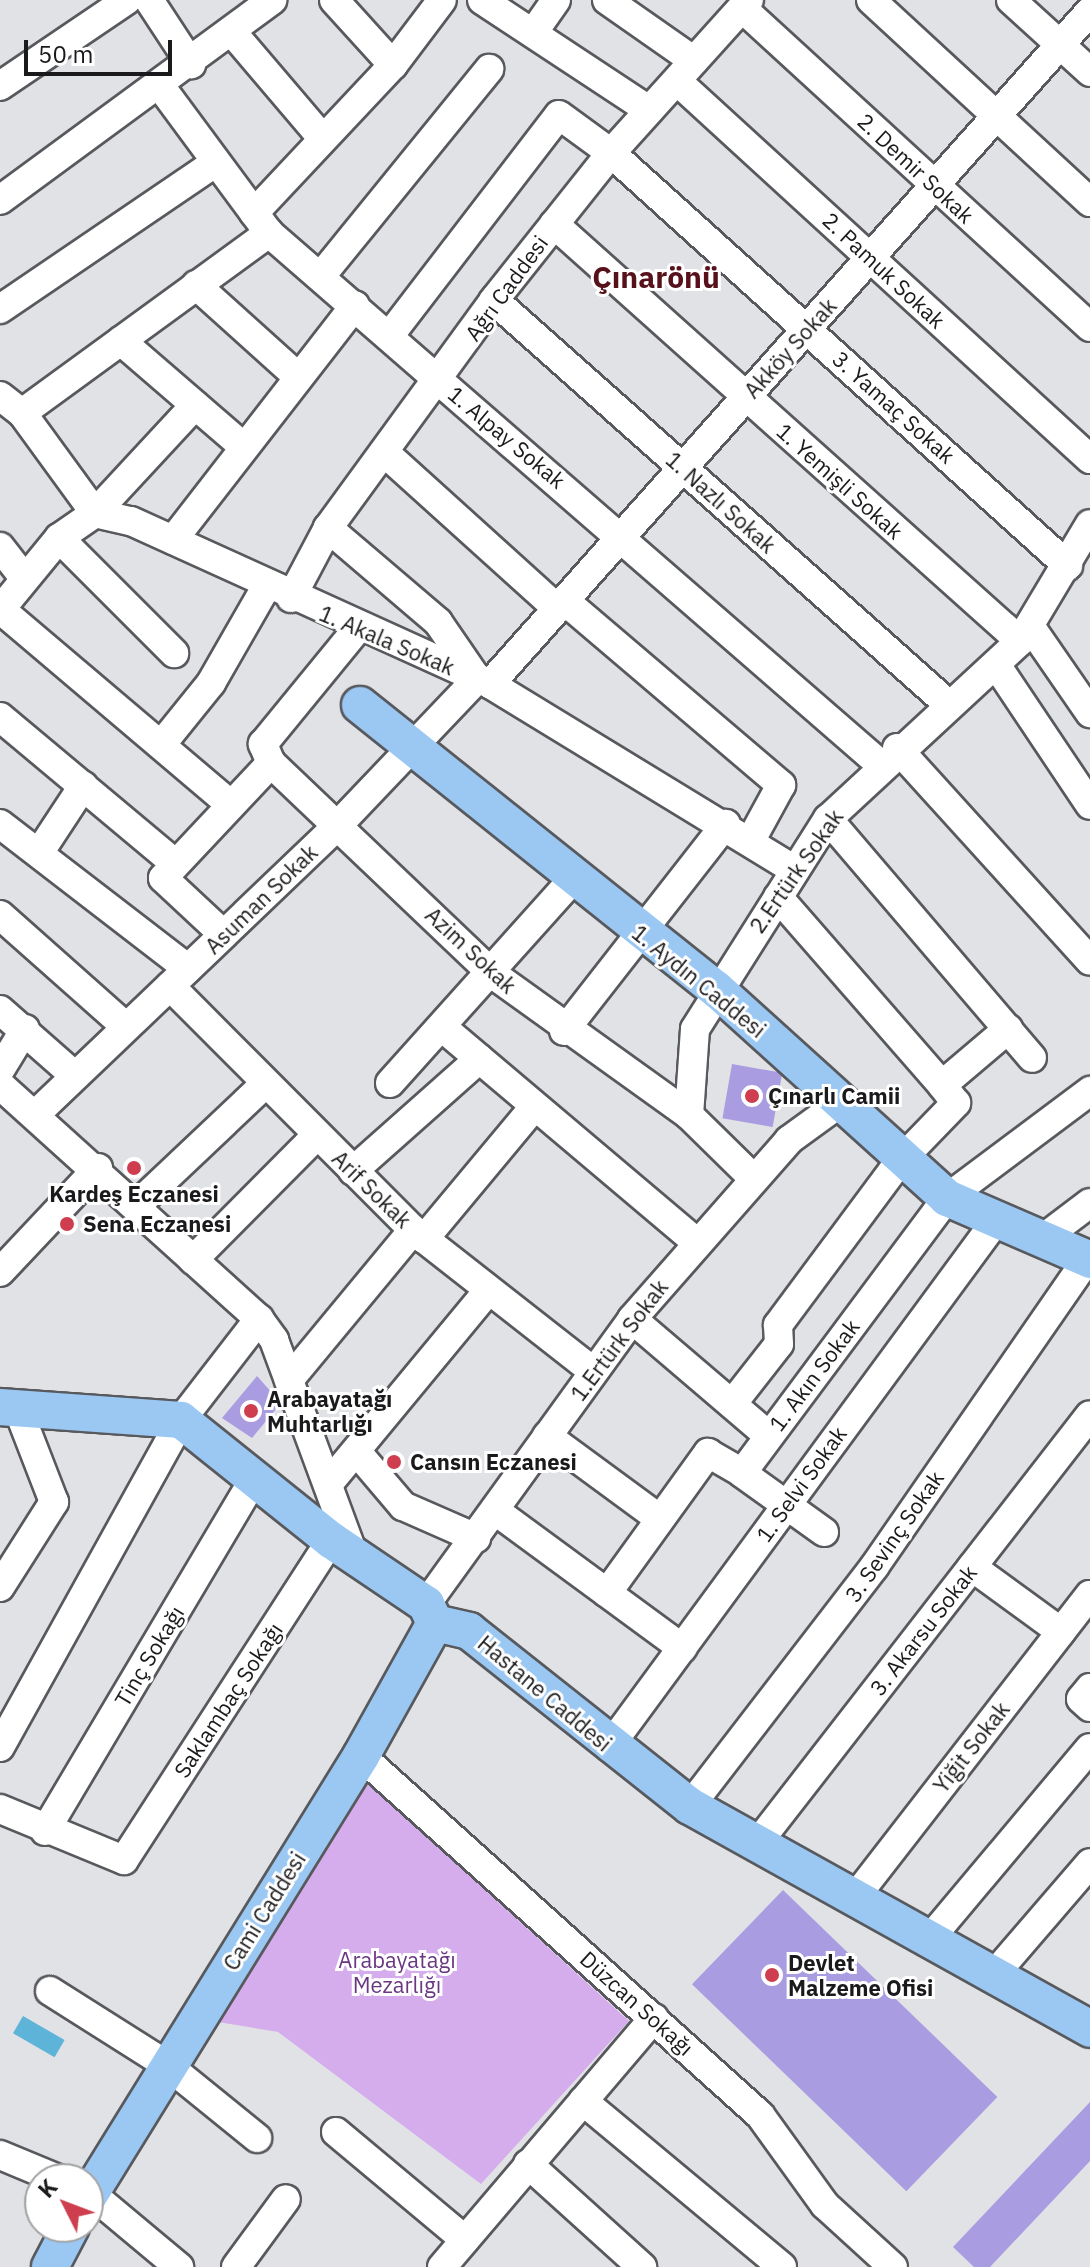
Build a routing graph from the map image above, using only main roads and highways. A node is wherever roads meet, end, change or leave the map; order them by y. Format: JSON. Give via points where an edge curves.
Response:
{"nodes":[{"id":1,"x":360,"y":705,"type":"dead end"},
{"id":2,"x":1088,"y":1260,"type":"edge"},
{"id":3,"x":9,"y":1408,"type":"edge"},
{"id":4,"x":431,"y":1613,"type":"junction"},
{"id":5,"x":1085,"y":2019,"type":"edge"},
{"id":6,"x":100,"y":2163,"type":"edge"},
{"id":7,"x":63,"y":2243,"type":"edge"},
{"id":8,"x":50,"y":2267,"type":"edge"}],
"edges":[{"from":1,"to":2,"type":"main road","name":"1. Aydın Caddesi","via":[[716,989],[900,1161],[947,1198]]},
{"from":3,"to":4,"type":"main road","name":"Hastane Caddesi","via":[[181,1420],[253,1481]]},
{"from":4,"to":5,"type":"main road","name":"Hastane Caddesi","via":[[469,1631],[609,1747],[690,1806],[927,1942]]},
{"from":4,"to":6,"type":"main road","name":"Cami Caddesi","via":[[361,1756]]},
{"from":7,"to":8,"type":"main road"}]}
